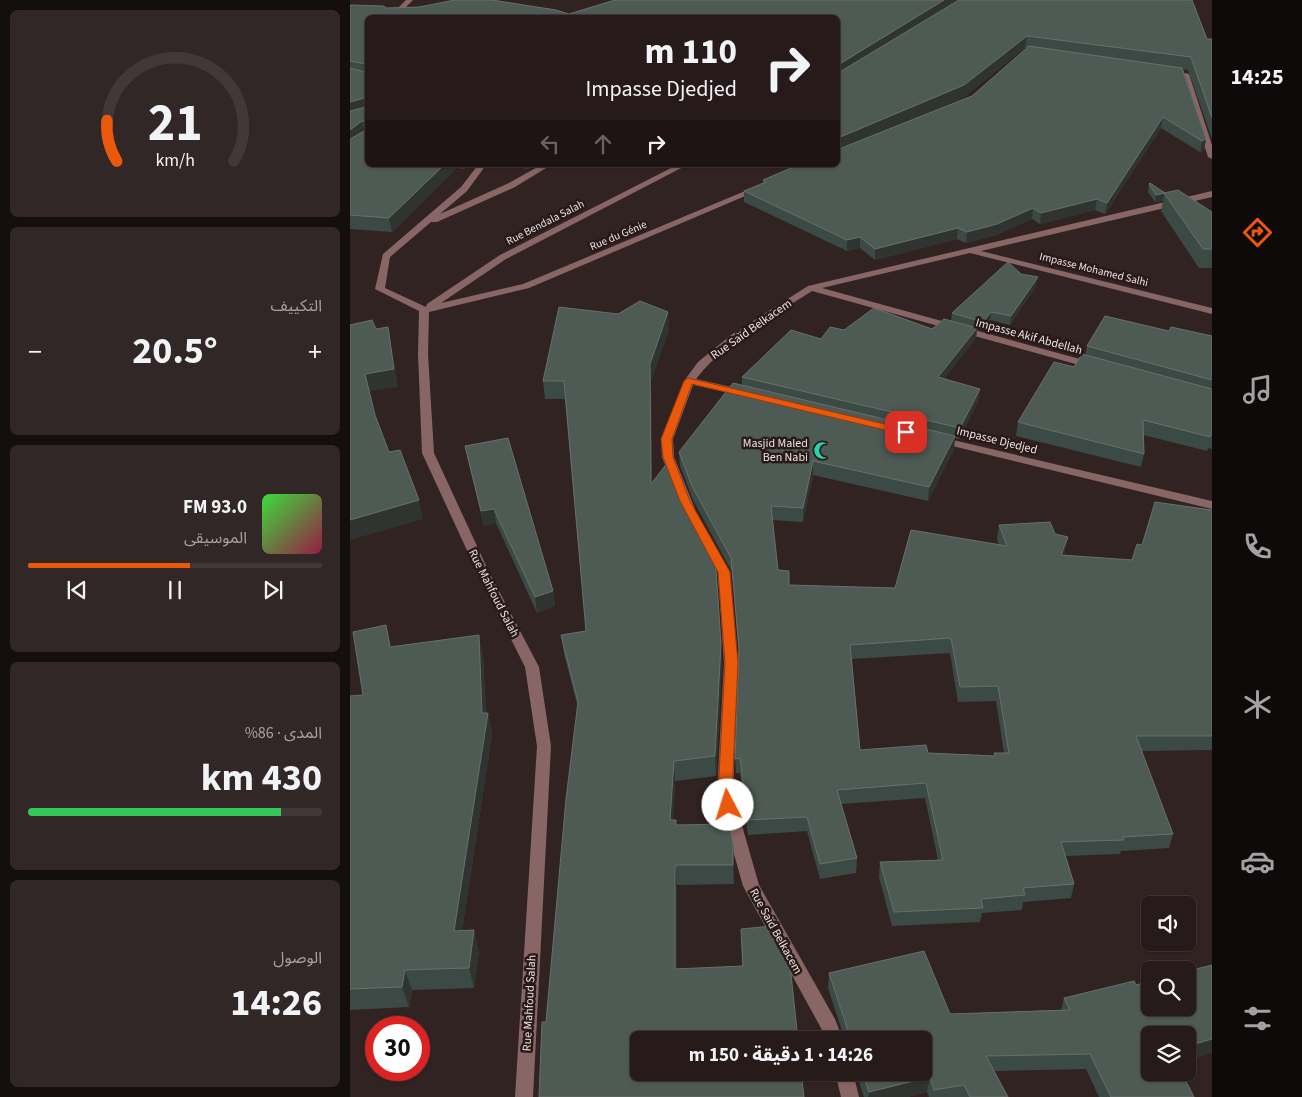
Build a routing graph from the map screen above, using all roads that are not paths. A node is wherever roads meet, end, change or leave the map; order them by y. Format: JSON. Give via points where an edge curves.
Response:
{"nodes":[{"id":1,"x":410,"y":0,"type":"edge"},
{"id":2,"x":394,"y":15,"type":"edge"},
{"id":3,"x":1157,"y":70,"type":"edge"},
{"id":4,"x":1212,"y":158,"type":"edge"},
{"id":5,"x":480,"y":167,"type":"edge"},
{"id":6,"x":544,"y":167,"type":"edge"},
{"id":7,"x":679,"y":167,"type":"edge"},
{"id":8,"x":770,"y":184,"type":"edge"},
{"id":9,"x":1212,"y":194,"type":"edge"},
{"id":10,"x":419,"y":226,"type":"junction"},
{"id":11,"x":971,"y":251,"type":"junction"},
{"id":12,"x":811,"y":288,"type":"junction"},
{"id":13,"x":424,"y":310,"type":"junction"},
{"id":14,"x":1212,"y":312,"type":"edge"},
{"id":15,"x":1107,"y":370,"type":"edge"},
{"id":16,"x":688,"y":381,"type":"junction"},
{"id":17,"x":756,"y":395,"type":"edge"},
{"id":18,"x":925,"y":436,"type":"edge"},
{"id":19,"x":1212,"y":505,"type":"edge"},
{"id":20,"x":694,"y":517,"type":"edge"},
{"id":21,"x":702,"y":533,"type":"edge"},
{"id":22,"x":831,"y":1031,"type":"edge"},
{"id":23,"x":846,"y":1081,"type":"edge"},
{"id":24,"x":524,"y":1097,"type":"edge"},
{"id":25,"x":850,"y":1097,"type":"edge"}],
"edges":[{"from":1,"to":2,"type":"street"},
{"from":3,"to":4,"type":"street","via":[[1185,74]]},
{"from":5,"to":10,"type":"street","via":[[464,189]]},
{"from":6,"to":10,"type":"street","via":[[512,185]]},
{"from":7,"to":13,"type":"street","name":"Rue Bendala Salah","via":[[502,257]]},
{"from":8,"to":13,"type":"street","name":"Rue du Génie","via":[[526,286]]},
{"from":9,"to":11,"type":"street","name":"Rue Saïd Belkacem"},
{"from":10,"to":13,"type":"street","via":[[386,256],[380,289]]},
{"from":11,"to":12,"type":"street","name":"Rue Saïd Belkacem"},
{"from":11,"to":14,"type":"street","name":"Impasse Mohamed Salhi"},
{"from":12,"to":15,"type":"street","name":"Impasse Akif Abdellah"},
{"from":12,"to":16,"type":"street","name":"Rue Saïd Belkacem","via":[[735,337],[702,364]]},
{"from":13,"to":24,"type":"street","name":"Rue Mahfoud Salah","via":[[428,453],[483,572],[532,667],[544,746]]},
{"from":16,"to":17,"type":"street"},
{"from":16,"to":20,"type":"street","name":"Rue Saïd Belkacem","via":[[667,439],[668,457]]},
{"from":18,"to":19,"type":"street","name":"Impasse Djedjed"},
{"from":21,"to":22,"type":"street","name":"Rue Saïd Belkacem","via":[[724,572],[731,663],[725,794],[751,886]]},
{"from":23,"to":25,"type":"street"}]}
